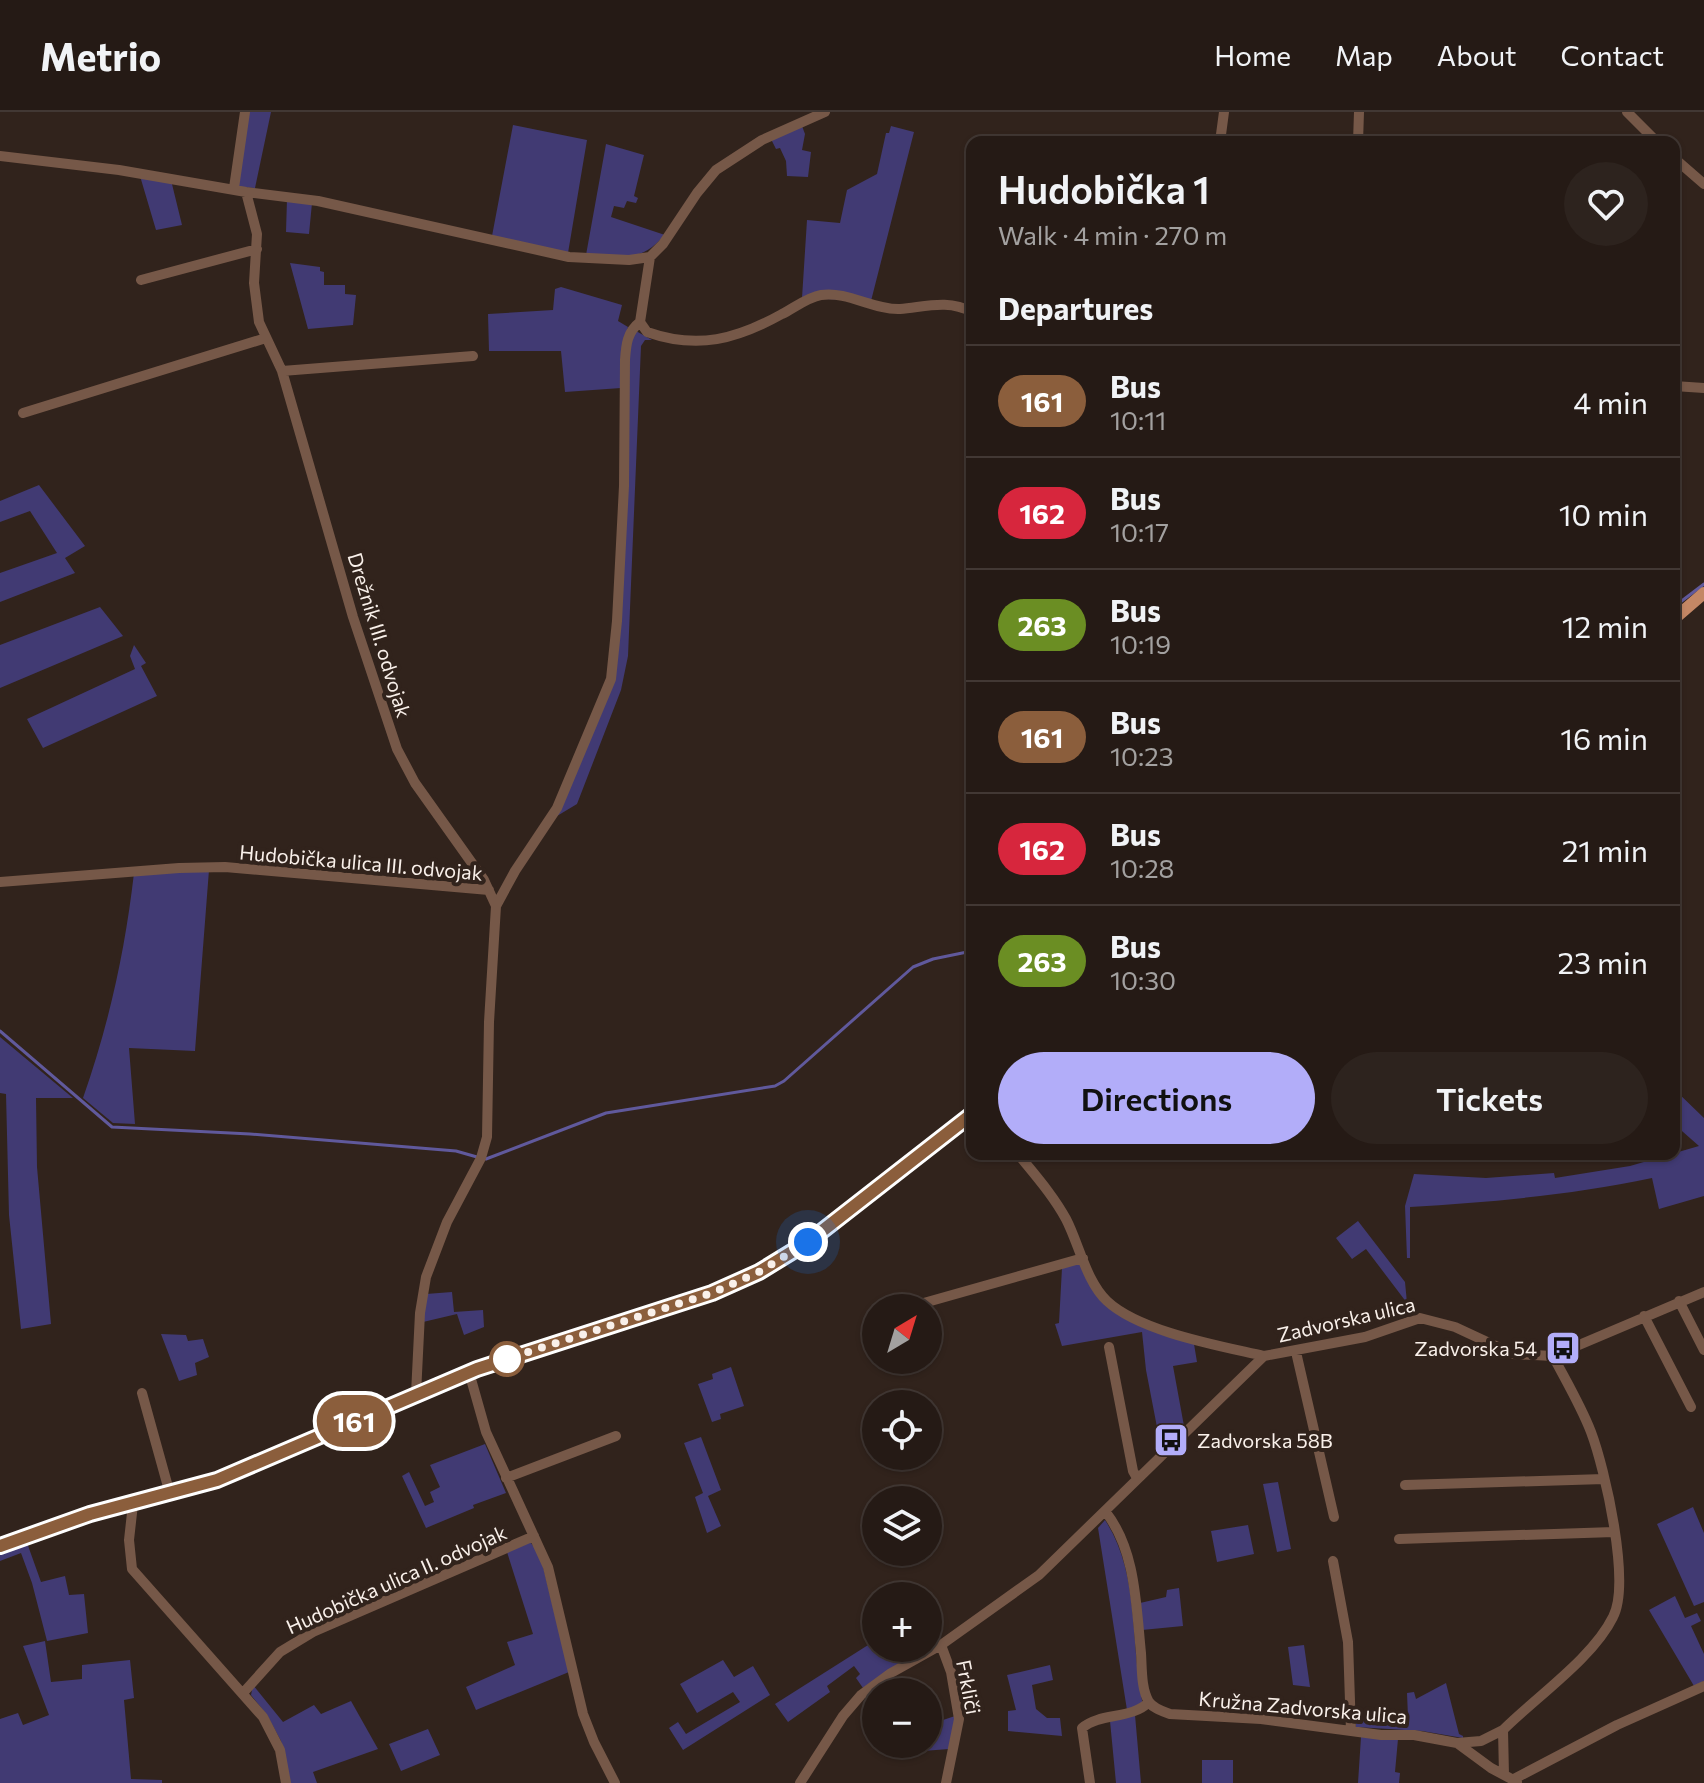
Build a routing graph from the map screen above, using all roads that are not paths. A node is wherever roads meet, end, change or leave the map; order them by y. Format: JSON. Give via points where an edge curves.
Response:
{"nodes":[{"id":1,"x":245,"y":112,"type":"edge"},
{"id":2,"x":825,"y":112,"type":"edge"},
{"id":3,"x":1224,"y":112,"type":"edge"},
{"id":4,"x":1359,"y":112,"type":"edge"},
{"id":5,"x":1627,"y":112,"type":"edge"},
{"id":6,"x":1221,"y":136,"type":"edge"},
{"id":7,"x":1358,"y":136,"type":"edge"},
{"id":8,"x":1651,"y":136,"type":"edge"},
{"id":9,"x":0,"y":156,"type":"edge"},
{"id":10,"x":1680,"y":163,"type":"edge"},
{"id":11,"x":1704,"y":184,"type":"edge"},
{"id":12,"x":234,"y":188,"type":"junction"},
{"id":13,"x":246,"y":192,"type":"junction"},
{"id":14,"x":257,"y":249,"type":"junction"},
{"id":15,"x":650,"y":257,"type":"junction"},
{"id":16,"x":141,"y":280,"type":"dead end"},
{"id":17,"x":966,"y":310,"type":"edge"},
{"id":18,"x":640,"y":322,"type":"junction"},
{"id":19,"x":266,"y":338,"type":"junction"},
{"id":20,"x":473,"y":356,"type":"dead end"},
{"id":21,"x":282,"y":371,"type":"junction"},
{"id":22,"x":1680,"y":386,"type":"edge"},
{"id":23,"x":1704,"y":388,"type":"edge"},
{"id":24,"x":23,"y":413,"type":"dead end"},
{"id":25,"x":1704,"y":593,"type":"edge"},
{"id":26,"x":1680,"y":614,"type":"edge"},
{"id":27,"x":0,"y":882,"type":"edge"},
{"id":28,"x":489,"y":890,"type":"junction"},
{"id":29,"x":496,"y":906,"type":"junction"},
{"id":30,"x":966,"y":1119,"type":"edge"},
{"id":31,"x":1023,"y":1160,"type":"edge"},
{"id":32,"x":1083,"y":1258,"type":"junction"},
{"id":33,"x":1704,"y":1292,"type":"edge"},
{"id":34,"x":942,"y":1298,"type":"edge"},
{"id":35,"x":1679,"y":1301,"type":"junction"},
{"id":36,"x":1644,"y":1316,"type":"junction"},
{"id":37,"x":1109,"y":1347,"type":"dead end"},
{"id":38,"x":1704,"y":1350,"type":"edge"},
{"id":39,"x":1296,"y":1352,"type":"junction"},
{"id":40,"x":1264,"y":1356,"type":"junction"},
{"id":41,"x":1553,"y":1356,"type":"junction"},
{"id":42,"x":469,"y":1372,"type":"junction"},
{"id":43,"x":142,"y":1393,"type":"dead end"},
{"id":44,"x":416,"y":1394,"type":"junction"},
{"id":45,"x":1691,"y":1407,"type":"dead end"},
{"id":46,"x":616,"y":1436,"type":"dead end"},
{"id":47,"x":506,"y":1478,"type":"junction"},
{"id":48,"x":1137,"y":1478,"type":"junction"},
{"id":49,"x":1604,"y":1479,"type":"junction"},
{"id":50,"x":1405,"y":1485,"type":"dead end"},
{"id":51,"x":170,"y":1494,"type":"junction"},
{"id":52,"x":133,"y":1504,"type":"junction"},
{"id":53,"x":1105,"y":1511,"type":"junction"},
{"id":54,"x":1334,"y":1517,"type":"dead end"},
{"id":55,"x":1614,"y":1532,"type":"junction"},
{"id":56,"x":534,"y":1536,"type":"junction"},
{"id":57,"x":1399,"y":1539,"type":"dead end"},
{"id":58,"x":0,"y":1546,"type":"edge"},
{"id":59,"x":1333,"y":1561,"type":"dead end"},
{"id":60,"x":942,"y":1644,"type":"edge"},
{"id":61,"x":942,"y":1648,"type":"edge"},
{"id":62,"x":911,"y":1662,"type":"edge"},
{"id":63,"x":1704,"y":1686,"type":"edge"},
{"id":64,"x":243,"y":1693,"type":"junction"},
{"id":65,"x":1149,"y":1702,"type":"junction"},
{"id":66,"x":1503,"y":1730,"type":"junction"},
{"id":67,"x":1351,"y":1731,"type":"junction"},
{"id":68,"x":1457,"y":1743,"type":"junction"},
{"id":69,"x":1512,"y":1779,"type":"edge"},
{"id":70,"x":286,"y":1783,"type":"edge"},
{"id":71,"x":615,"y":1783,"type":"edge"},
{"id":72,"x":800,"y":1783,"type":"edge"},
{"id":73,"x":946,"y":1783,"type":"edge"},
{"id":74,"x":1090,"y":1783,"type":"edge"}],
"edges":[{"from":1,"to":12,"type":"street"},
{"from":2,"to":15,"type":"street","via":[[725,163],[707,179]]},
{"from":3,"to":6,"type":"street"},
{"from":4,"to":7,"type":"street"},
{"from":5,"to":8,"type":"street"},
{"from":9,"to":12,"type":"street"},
{"from":10,"to":11,"type":"street"},
{"from":12,"to":13,"type":"street"},
{"from":13,"to":14,"type":"street","name":"Drežnik III. odvojak"},
{"from":13,"to":15,"type":"street","via":[[318,201],[569,257]]},
{"from":14,"to":16,"type":"street"},
{"from":14,"to":19,"type":"street","name":"Drežnik III. odvojak","via":[[255,303]]},
{"from":15,"to":18,"type":"street"},
{"from":17,"to":18,"type":"street","via":[[945,304],[885,308],[822,295],[723,340],[658,336]]},
{"from":18,"to":29,"type":"street","via":[[627,340],[625,360],[623,501],[611,679],[557,808]]},
{"from":19,"to":21,"type":"street","name":"Drežnik III. odvojak"},
{"from":19,"to":24,"type":"street"},
{"from":20,"to":21,"type":"street"},
{"from":21,"to":28,"type":"street","name":"Drežnik III. odvojak","via":[[397,749]]},
{"from":22,"to":23,"type":"street"},
{"from":25,"to":26,"type":"main road"},
{"from":27,"to":28,"type":"street","name":"Hudobička ulica III. odvojak","via":[[225,867]]},
{"from":28,"to":29,"type":"street","name":"Hudobička ulica III. odvojak"},
{"from":29,"to":44,"type":"street","name":"Hudobička ulica III. odvojak","via":[[487,1137],[426,1277]]},
{"from":30,"to":42,"type":"main road","via":[[808,1242],[759,1272],[665,1310]]},
{"from":31,"to":32,"type":"street","via":[[1059,1207]]},
{"from":32,"to":34,"type":"street"},
{"from":32,"to":40,"type":"street","via":[[1102,1296],[1116,1308],[1189,1338]]},
{"from":33,"to":35,"type":"street","name":"Zadvorska ulica"},
{"from":35,"to":36,"type":"street","name":"Zadvorska ulica"},
{"from":35,"to":38,"type":"street"},
{"from":36,"to":41,"type":"street","name":"Zadvorska ulica"},
{"from":36,"to":45,"type":"street"},
{"from":37,"to":48,"type":"street"},
{"from":39,"to":40,"type":"street","name":"Zadvorska ulica"},
{"from":39,"to":41,"type":"street","name":"Zadvorska ulica","via":[[1420,1318],[1455,1327],[1513,1354]]},
{"from":39,"to":54,"type":"street"},
{"from":40,"to":48,"type":"street","name":"Zadvorska ulica"},
{"from":41,"to":49,"type":"street","name":"Kružna Zadvorska ulica","via":[[1590,1429]]},
{"from":42,"to":44,"type":"main road"},
{"from":42,"to":47,"type":"street"},
{"from":43,"to":51,"type":"street"},
{"from":44,"to":51,"type":"main road","via":[[242,1471]]},
{"from":46,"to":47,"type":"street"},
{"from":47,"to":56,"type":"street"},
{"from":48,"to":53,"type":"street","name":"Zadvorska ulica"},
{"from":49,"to":50,"type":"street"},
{"from":49,"to":55,"type":"street","name":"Kružna Zadvorska ulica"},
{"from":51,"to":52,"type":"main road"},
{"from":52,"to":58,"type":"main road"},
{"from":52,"to":64,"type":"street","via":[[129,1553],[136,1577]]},
{"from":53,"to":60,"type":"street","name":"Zadvorska ulica","via":[[1039,1575]]},
{"from":53,"to":65,"type":"street","via":[[1130,1565]]},
{"from":55,"to":57,"type":"street"},
{"from":55,"to":66,"type":"street","name":"Kružna Zadvorska ulica","via":[[1620,1590],[1614,1616],[1588,1650]]},
{"from":56,"to":64,"type":"street","name":"Hudobička ulica II. odvojak","via":[[313,1632],[280,1652]]},
{"from":56,"to":71,"type":"street","via":[[554,1588],[583,1714]]},
{"from":59,"to":67,"type":"street","via":[[1348,1642]]},
{"from":61,"to":73,"type":"street","name":"Frkliči","via":[[959,1719]]},
{"from":62,"to":72,"type":"street","name":"Zadvorska ulica","via":[[852,1704]]},
{"from":63,"to":69,"type":"street"},
{"from":64,"to":70,"type":"street","via":[[275,1737]]},
{"from":65,"to":67,"type":"street","name":"Kružna Zadvorska ulica","via":[[1170,1714]]},
{"from":65,"to":74,"type":"street","via":[[1082,1728]]},
{"from":66,"to":68,"type":"street","name":"Kružna Zadvorska ulica","via":[[1481,1741]]},
{"from":66,"to":69,"type":"street"},
{"from":67,"to":68,"type":"street","name":"Kružna Zadvorska ulica"},
{"from":68,"to":69,"type":"street","name":"Kružna Zadvorska ulica"}]}
